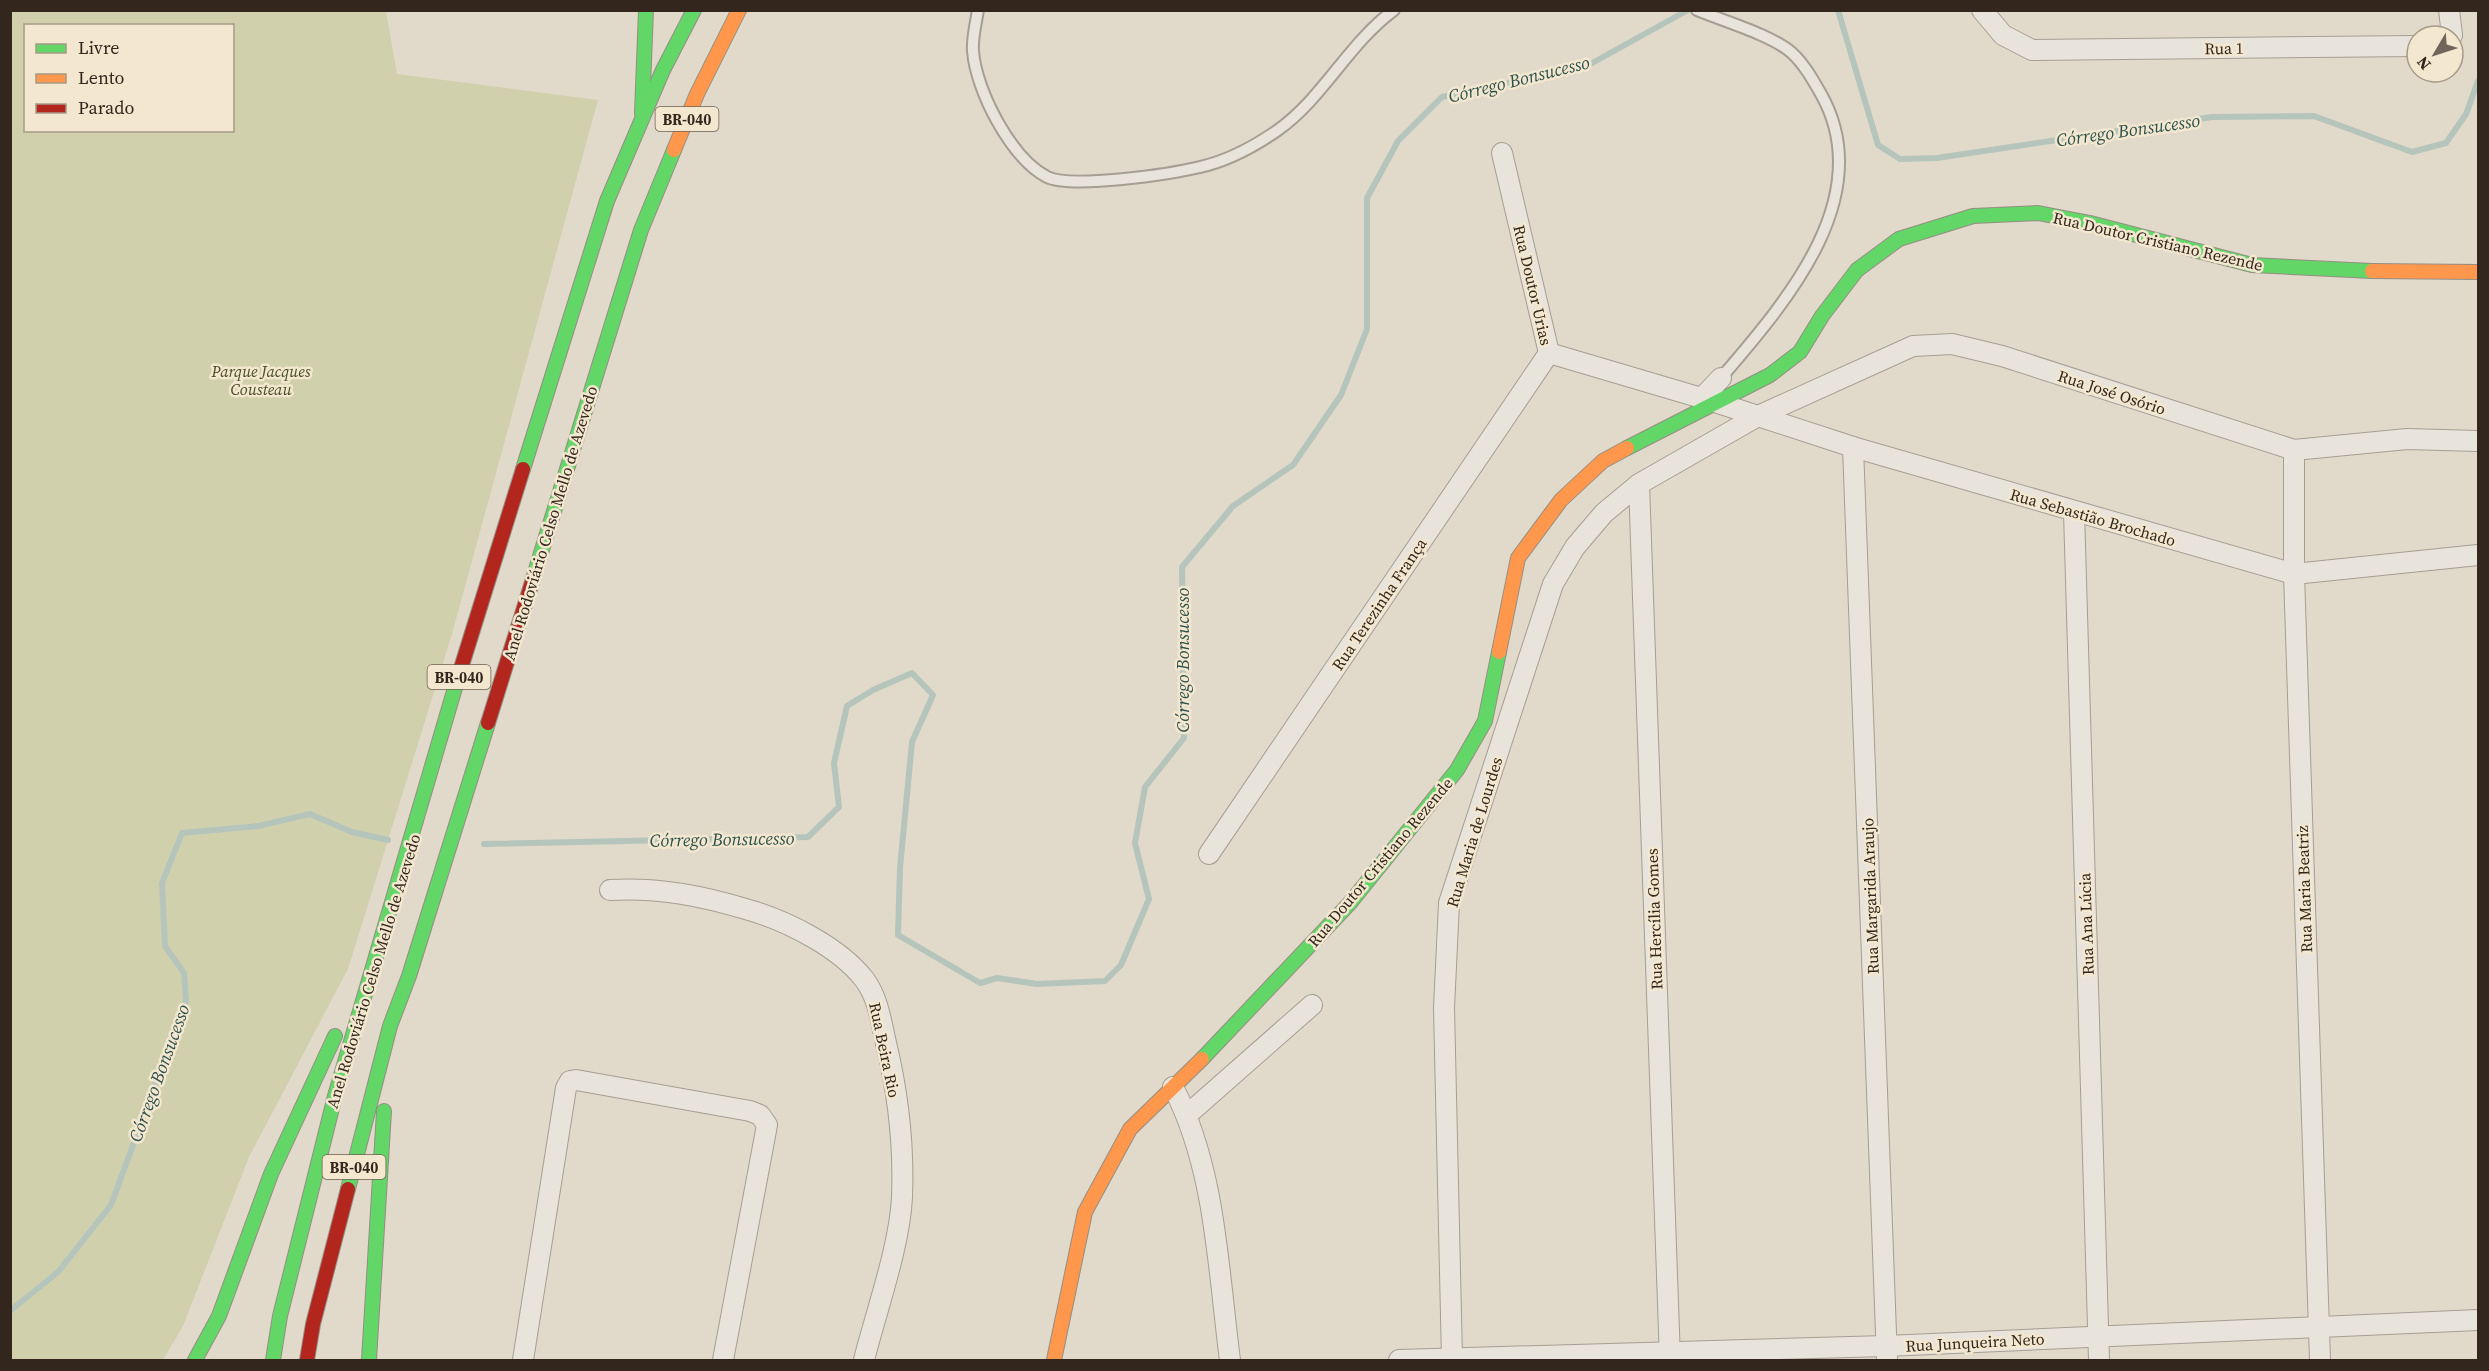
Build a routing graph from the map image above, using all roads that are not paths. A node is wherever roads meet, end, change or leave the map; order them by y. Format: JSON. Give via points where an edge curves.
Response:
{"nodes":[{"id":1,"x":646,"y":10,"type":"edge"},
{"id":2,"x":694,"y":10,"type":"edge"},
{"id":3,"x":740,"y":10,"type":"edge"},
{"id":4,"x":978,"y":10,"type":"edge"},
{"id":5,"x":1394,"y":10,"type":"edge"},
{"id":6,"x":1697,"y":10,"type":"edge"},
{"id":7,"x":1982,"y":10,"type":"edge"},
{"id":8,"x":2405,"y":46,"type":"edge"},
{"id":9,"x":642,"y":117,"type":"junction"},
{"id":10,"x":1502,"y":153,"type":"dead end"},
{"id":11,"x":2478,"y":272,"type":"edge"},
{"id":12,"x":1549,"y":353,"type":"junction"},
{"id":13,"x":1721,"y":378,"type":"joint"},
{"id":14,"x":1709,"y":400,"type":"junction"},
{"id":15,"x":1758,"y":416,"type":"junction"},
{"id":16,"x":2478,"y":441,"type":"edge"},
{"id":17,"x":1853,"y":447,"type":"junction"},
{"id":18,"x":2294,"y":450,"type":"junction"},
{"id":19,"x":1639,"y":484,"type":"junction"},
{"id":20,"x":2074,"y":512,"type":"junction"},
{"id":21,"x":2478,"y":555,"type":"edge"},
{"id":22,"x":2294,"y":574,"type":"junction"},
{"id":23,"x":1209,"y":854,"type":"dead end"},
{"id":24,"x":399,"y":885,"type":"junction"},
{"id":25,"x":610,"y":890,"type":"dead end"},
{"id":26,"x":1312,"y":1005,"type":"dead end"},
{"id":27,"x":390,"y":1026,"type":"junction"},
{"id":28,"x":1173,"y":1087,"type":"junction"},
{"id":29,"x":1188,"y":1115,"type":"junction"},
{"id":30,"x":2478,"y":1320,"type":"edge"},
{"id":31,"x":2318,"y":1328,"type":"junction"},
{"id":32,"x":2098,"y":1336,"type":"junction"},
{"id":33,"x":1886,"y":1353,"type":"edge"},
{"id":34,"x":1670,"y":1357,"type":"edge"},
{"id":35,"x":1452,"y":1359,"type":"edge"},
{"id":36,"x":195,"y":1360,"type":"edge"},
{"id":37,"x":273,"y":1360,"type":"edge"},
{"id":38,"x":308,"y":1360,"type":"edge"},
{"id":39,"x":369,"y":1360,"type":"edge"},
{"id":40,"x":523,"y":1360,"type":"edge"},
{"id":41,"x":723,"y":1360,"type":"edge"},
{"id":42,"x":864,"y":1360,"type":"edge"},
{"id":43,"x":1054,"y":1360,"type":"edge"},
{"id":44,"x":1230,"y":1360,"type":"edge"},
{"id":45,"x":1399,"y":1360,"type":"edge"},
{"id":46,"x":2098,"y":1360,"type":"edge"},
{"id":47,"x":2320,"y":1360,"type":"edge"}],
"edges":[{"from":1,"to":9,"type":"main road"},
{"from":2,"to":9,"type":"main road","name":"Anel Rodoviário Celso Mello de Azevedo","number":"BR-040"},
{"from":3,"to":27,"type":"main road","name":"Anel Rodoviário Celso Mello de Azevedo","number":"BR-040","via":[[697,94],[642,230]]},
{"from":4,"to":5,"type":"lane","via":[[973,50],[980,87],[997,122],[1023,156],[1047,177],[1102,181],[1202,167],[1246,150],[1278,130],[1315,98],[1359,42]]},
{"from":6,"to":13,"type":"lane","via":[[1757,34],[1791,53],[1832,114],[1838,145],[1834,203],[1820,241],[1780,309]]},
{"from":7,"to":8,"type":"street","name":"Rua 1","via":[[2002,35],[2032,50]]},
{"from":9,"to":24,"type":"main road","name":"Anel Rodoviário Celso Mello de Azevedo","number":"BR-040","via":[[606,201],[452,698]]},
{"from":10,"to":12,"type":"street","name":"Rua Doutor Urias"},
{"from":11,"to":14,"type":"main road","name":"Rua Doutor Cristiano Rezende","via":[[2252,266],[2038,213],[1973,216],[1899,238],[1857,270],[1800,352],[1770,375]]},
{"from":12,"to":14,"type":"street","name":"Rua Doutor Urias"},
{"from":12,"to":23,"type":"street","name":"Rua Terezinha França"},
{"from":13,"to":14,"type":"street"},
{"from":14,"to":15,"type":"street","name":"Rua Sebastião Brochado"},
{"from":14,"to":28,"type":"main road","name":"Rua Doutor Cristiano Rezende","via":[[1603,460],[1561,500],[1518,558],[1485,721],[1457,770],[1350,903]]},
{"from":15,"to":17,"type":"street","name":"Rua Sebastião Brochado"},
{"from":15,"to":18,"type":"street","name":"Rua José Osório","via":[[1913,346],[1952,344],[2002,356]]},
{"from":15,"to":19,"type":"street","name":"Rua Maria de Lourdes"},
{"from":16,"to":18,"type":"street","name":"Rua José Osório","via":[[2407,439]]},
{"from":17,"to":20,"type":"street","name":"Rua Sebastião Brochado"},
{"from":17,"to":33,"type":"street","name":"Rua Margarida Araujo"},
{"from":18,"to":22,"type":"street","name":"Rua Maria Beatriz"},
{"from":19,"to":34,"type":"street","name":"Rua Hercília Gomes"},
{"from":19,"to":35,"type":"street","name":"Rua Maria de Lourdes","via":[[1604,513],[1575,547],[1553,584],[1449,903],[1444,1008]]},
{"from":20,"to":22,"type":"street","name":"Rua Sebastião Brochado"},
{"from":20,"to":32,"type":"street","name":"Rua Ana Lúcia"},
{"from":21,"to":22,"type":"street","name":"Rua Sebastião Brochado"},
{"from":22,"to":31,"type":"street","name":"Rua Maria Beatriz"},
{"from":24,"to":36,"type":"main road","via":[[271,1174],[228,1299],[211,1337]]},
{"from":24,"to":37,"type":"main road","name":"Anel Rodoviário Celso Mello de Azevedo","number":"BR-040","via":[[335,1096],[280,1317]]},
{"from":25,"to":42,"type":"street","name":"Rua Beira Rio","via":[[699,895],[781,920],[845,960],[865,980],[877,1003],[890,1059],[901,1134],[902,1198]]},
{"from":26,"to":29,"type":"street"},
{"from":27,"to":38,"type":"main road","name":"Anel Rodoviário Celso Mello de Azevedo","number":"BR-040","via":[[313,1324]]},
{"from":27,"to":39,"type":"main road"},
{"from":28,"to":29,"type":"street"},
{"from":28,"to":43,"type":"main road","name":"Rua Doutor Cristiano Rezende","via":[[1130,1130],[1085,1212]]},
{"from":29,"to":44,"type":"street","via":[[1203,1168]]},
{"from":30,"to":31,"type":"street","name":"Rua Junqueira Neto"},
{"from":31,"to":32,"type":"street","name":"Rua Junqueira Neto"},
{"from":31,"to":47,"type":"street","name":"Rua Maria Beatriz"},
{"from":32,"to":33,"type":"street","name":"Rua Junqueira Neto"},
{"from":32,"to":46,"type":"street","name":"Rua Ana Lúcia"},
{"from":33,"to":34,"type":"street","name":"Rua Junqueira Neto"},
{"from":34,"to":35,"type":"street","name":"Rua Junqueira Neto"},
{"from":35,"to":45,"type":"street","name":"Rua Junqueira Neto"},
{"from":40,"to":41,"type":"street","via":[[566,1088],[576,1080],[750,1111],[760,1115],[767,1125]]}]}
